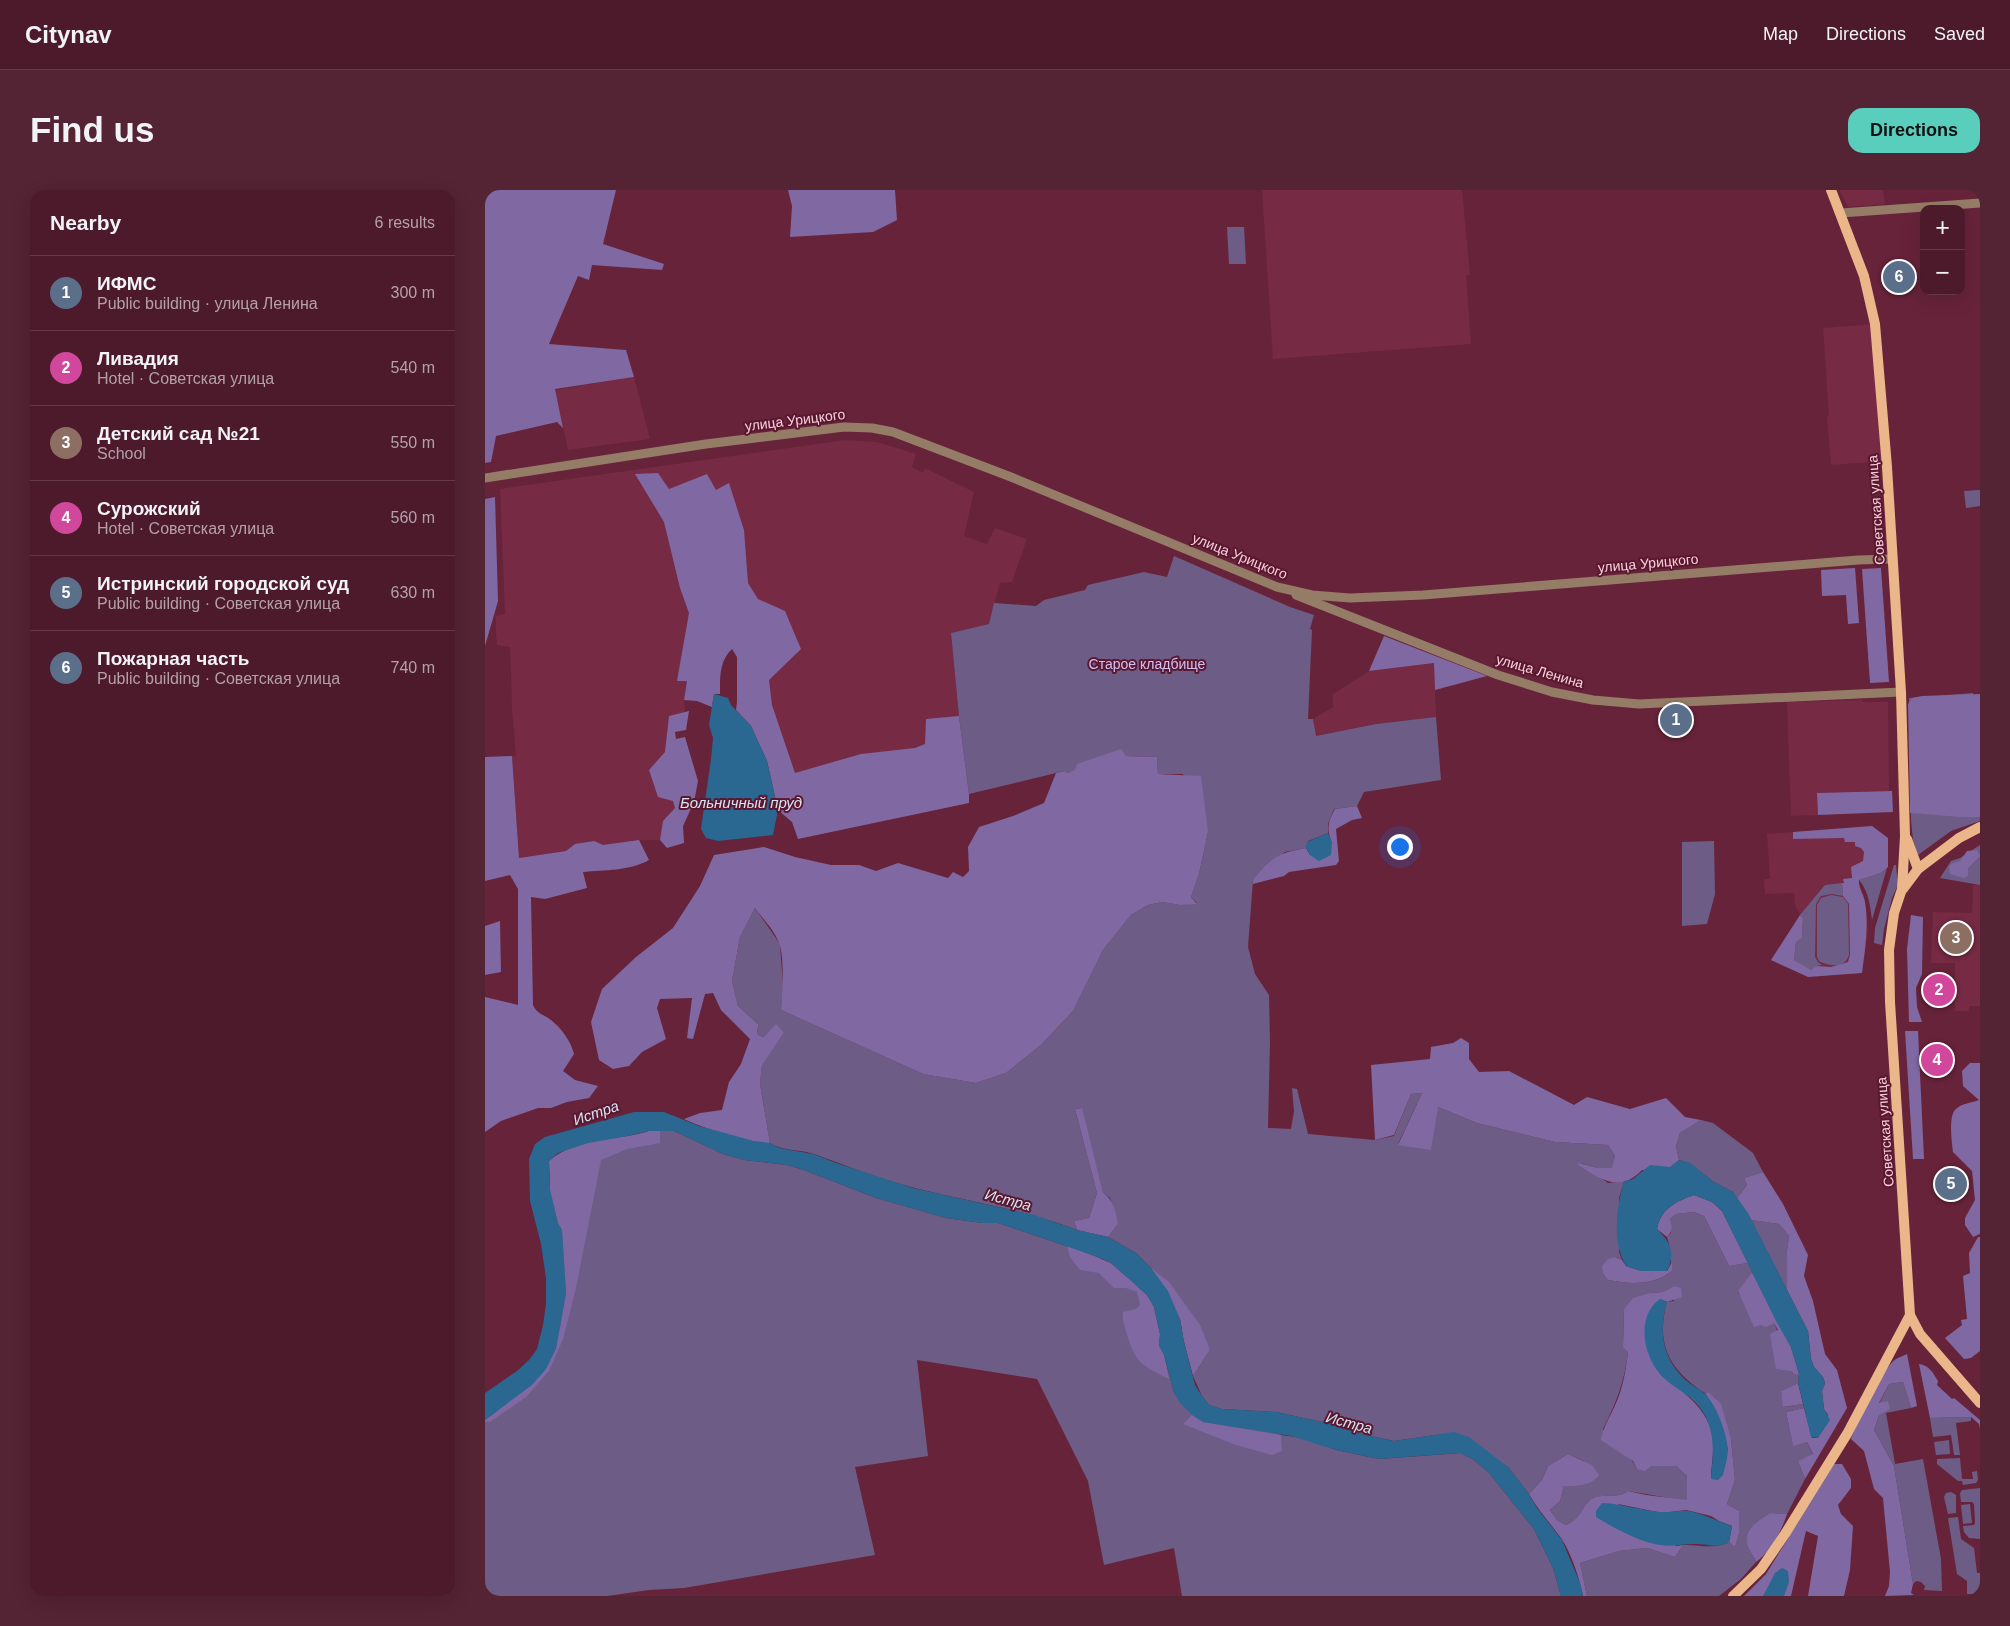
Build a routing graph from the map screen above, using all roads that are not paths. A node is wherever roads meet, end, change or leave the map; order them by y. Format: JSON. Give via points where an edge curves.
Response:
{"nodes":[{"id":1,"x":1831,"y":190,"type":"edge"},
{"id":2,"x":1980,"y":203,"type":"edge"},
{"id":3,"x":1841,"y":213,"type":"junction"},
{"id":4,"x":485,"y":478,"type":"edge"},
{"id":5,"x":1893,"y":559,"type":"junction"},
{"id":6,"x":1277,"y":587,"type":"junction"},
{"id":7,"x":1350,"y":598,"type":"junction"},
{"id":8,"x":1340,"y":612,"type":"junction"},
{"id":9,"x":1901,"y":692,"type":"junction"},
{"id":10,"x":1980,"y":827,"type":"edge"},
{"id":11,"x":1905,"y":836,"type":"junction"},
{"id":12,"x":1918,"y":869,"type":"junction"},
{"id":13,"x":1902,"y":889,"type":"junction"},
{"id":14,"x":1910,"y":1315,"type":"junction"},
{"id":15,"x":1980,"y":1403,"type":"edge"},
{"id":16,"x":1733,"y":1596,"type":"edge"}],
"edges":[{"from":1,"to":3,"type":"main road","name":"Советская улица"},
{"from":2,"to":3,"type":"street"},
{"from":3,"to":5,"type":"main road","name":"Советская улица","via":[[1864,276],[1875,324]]},
{"from":4,"to":6,"type":"street","name":"улица Урицкого","via":[[658,451],[844,427],[872,428],[893,432],[1011,477]]},
{"from":5,"to":7,"type":"street","name":"улица Урицкого"},
{"from":5,"to":9,"type":"main road","name":"Советская улица"},
{"from":6,"to":7,"type":"street","name":"улица Урицкого","via":[[1312,595]]},
{"from":6,"to":8,"type":"street","name":"улица Ленина"},
{"from":7,"to":8,"type":"street","via":[[1340,599],[1334,604]]},
{"from":8,"to":9,"type":"street","name":"улица Ленина","via":[[1497,675],[1552,692],[1593,700],[1639,704]]},
{"from":9,"to":11,"type":"main road","name":"Советская улица"},
{"from":10,"to":12,"type":"main road","via":[[1959,838]]},
{"from":11,"to":12,"type":"main road","name":"Советская улица"},
{"from":11,"to":13,"type":"main road","name":"Советская улица"},
{"from":12,"to":13,"type":"main road"},
{"from":13,"to":14,"type":"main road","name":"Советская улица","via":[[1894,912],[1889,950]]},
{"from":14,"to":15,"type":"main road","name":"Советская улица","via":[[1920,1334]]},
{"from":14,"to":16,"type":"main road","via":[[1847,1434],[1785,1534],[1761,1569]]}]}
